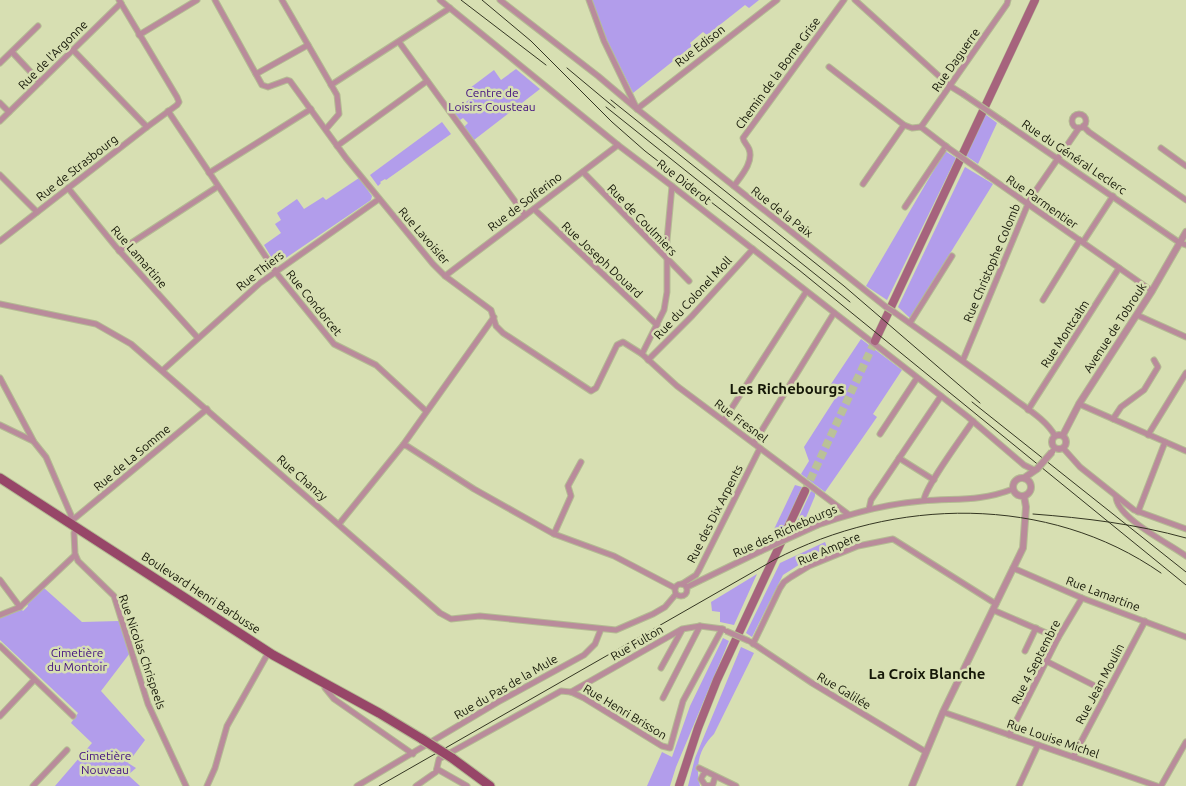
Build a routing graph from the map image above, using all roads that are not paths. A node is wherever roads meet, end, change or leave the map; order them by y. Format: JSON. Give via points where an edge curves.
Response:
{"nodes":[{"id":1,"x":197,"y":0,"type":"edge"},
{"id":2,"x":215,"y":0,"type":"edge"},
{"id":3,"x":282,"y":0,"type":"edge"},
{"id":4,"x":440,"y":0,"type":"edge"},
{"id":5,"x":500,"y":0,"type":"edge"},
{"id":6,"x":589,"y":0,"type":"edge"},
{"id":7,"x":777,"y":0,"type":"edge"},
{"id":8,"x":844,"y":0,"type":"edge"},
{"id":9,"x":855,"y":0,"type":"edge"},
{"id":10,"x":1035,"y":0,"type":"edge"},
{"id":11,"x":120,"y":1,"type":"edge"},
{"id":12,"x":1008,"y":2,"type":"edge"},
{"id":13,"x":450,"y":8,"type":"junction"},
{"id":14,"x":38,"y":26,"type":"dead end"},
{"id":15,"x":139,"y":35,"type":"junction"},
{"id":16,"x":399,"y":42,"type":"junction"},
{"id":17,"x":308,"y":45,"type":"junction"},
{"id":18,"x":73,"y":50,"type":"junction"},
{"id":19,"x":12,"y":52,"type":"junction"},
{"id":20,"x":0,"y":63,"type":"edge"},
{"id":21,"x":829,"y":67,"type":"dead end"},
{"id":22,"x":256,"y":74,"type":"junction"},
{"id":23,"x":427,"y":81,"type":"junction"},
{"id":24,"x":40,"y":82,"type":"junction"},
{"id":25,"x":331,"y":85,"type":"junction"},
{"id":26,"x":950,"y":86,"type":"junction"},
{"id":27,"x":631,"y":96,"type":"junction"},
{"id":28,"x":624,"y":99,"type":"junction"},
{"id":29,"x":0,"y":103,"type":"edge"},
{"id":30,"x":637,"y":109,"type":"junction"},
{"id":31,"x":311,"y":110,"type":"junction"},
{"id":32,"x":168,"y":111,"type":"junction"},
{"id":33,"x":9,"y":112,"type":"junction"},
{"id":34,"x":0,"y":121,"type":"edge"},
{"id":35,"x":904,"y":125,"type":"junction"},
{"id":36,"x":147,"y":127,"type":"junction"},
{"id":37,"x":921,"y":127,"type":"junction"},
{"id":38,"x":326,"y":130,"type":"junction"},
{"id":39,"x":618,"y":145,"type":"junction"},
{"id":40,"x":337,"y":146,"type":"junction"},
{"id":41,"x":946,"y":147,"type":"junction"},
{"id":42,"x":1162,"y":148,"type":"dead end"},
{"id":43,"x":1058,"y":158,"type":"junction"},
{"id":44,"x":1186,"y":166,"type":"edge"},
{"id":45,"x":583,"y":172,"type":"junction"},
{"id":46,"x":209,"y":173,"type":"junction"},
{"id":47,"x":0,"y":175,"type":"edge"},
{"id":48,"x":863,"y":184,"type":"dead end"},
{"id":49,"x":672,"y":186,"type":"junction"},
{"id":50,"x":734,"y":186,"type":"junction"},
{"id":51,"x":217,"y":187,"type":"junction"},
{"id":52,"x":68,"y":188,"type":"junction"},
{"id":53,"x":1113,"y":196,"type":"junction"},
{"id":54,"x":379,"y":199,"type":"junction"},
{"id":55,"x":1186,"y":200,"type":"edge"},
{"id":56,"x":1028,"y":204,"type":"junction"},
{"id":57,"x":905,"y":207,"type":"dead end"},
{"id":58,"x":534,"y":209,"type":"junction"},
{"id":59,"x":37,"y":212,"type":"junction"},
{"id":60,"x":525,"y":215,"type":"junction"},
{"id":61,"x":1186,"y":232,"type":"edge"},
{"id":62,"x":0,"y":241,"type":"edge"},
{"id":63,"x":1082,"y":241,"type":"junction"},
{"id":64,"x":1183,"y":244,"type":"edge"},
{"id":65,"x":753,"y":249,"type":"junction"},
{"id":66,"x":119,"y":251,"type":"junction"},
{"id":67,"x":952,"y":256,"type":"dead end"},
{"id":68,"x":666,"y":258,"type":"junction"},
{"id":69,"x":1119,"y":268,"type":"junction"},
{"id":70,"x":276,"y":270,"type":"junction"},
{"id":71,"x":445,"y":276,"type":"junction"},
{"id":72,"x":689,"y":281,"type":"dead end"},
{"id":73,"x":1152,"y":291,"type":"junction"},
{"id":74,"x":806,"y":292,"type":"junction"},
{"id":75,"x":1043,"y":300,"type":"dead end"},
{"id":76,"x":0,"y":304,"type":"edge"},
{"id":77,"x":834,"y":313,"type":"junction"},
{"id":78,"x":1137,"y":315,"type":"junction"},
{"id":79,"x":494,"y":317,"type":"junction"},
{"id":80,"x":910,"y":323,"type":"junction"},
{"id":81,"x":657,"y":325,"type":"junction"},
{"id":82,"x":1186,"y":337,"type":"edge"},
{"id":83,"x":198,"y":338,"type":"junction"},
{"id":84,"x":875,"y":341,"type":"tunnel mouth"},
{"id":85,"x":623,"y":342,"type":"joint"},
{"id":86,"x":642,"y":354,"type":"junction"},
{"id":87,"x":648,"y":360,"type":"junction"},
{"id":88,"x":963,"y":360,"type":"junction"},
{"id":89,"x":1154,"y":360,"type":"dead end"},
{"id":90,"x":163,"y":370,"type":"junction"},
{"id":91,"x":1186,"y":373,"type":"edge"},
{"id":92,"x":0,"y":378,"type":"edge"},
{"id":93,"x":917,"y":378,"type":"junction"},
{"id":94,"x":941,"y":396,"type":"junction"},
{"id":95,"x":1079,"y":404,"type":"junction"},
{"id":96,"x":207,"y":409,"type":"junction"},
{"id":97,"x":1028,"y":410,"type":"junction"},
{"id":98,"x":426,"y":411,"type":"junction"},
{"id":99,"x":1113,"y":419,"type":"junction"},
{"id":100,"x":724,"y":420,"type":"junction"},
{"id":101,"x":973,"y":421,"type":"junction"},
{"id":102,"x":0,"y":425,"type":"edge"},
{"id":103,"x":880,"y":434,"type":"dead end"},
{"id":104,"x":1063,"y":435,"type":"junction"},
{"id":105,"x":1148,"y":435,"type":"junction"},
{"id":106,"x":1054,"y":436,"type":"junction"},
{"id":107,"x":34,"y":442,"type":"junction"},
{"id":108,"x":1165,"y":442,"type":"junction"},
{"id":109,"x":754,"y":443,"type":"junction"},
{"id":110,"x":403,"y":445,"type":"junction"},
{"id":111,"x":760,"y":448,"type":"junction"},
{"id":112,"x":1063,"y":448,"type":"junction"},
{"id":113,"x":1053,"y":449,"type":"junction"},
{"id":114,"x":1186,"y":450,"type":"edge"},
{"id":115,"x":899,"y":458,"type":"junction"},
{"id":116,"x":581,"y":462,"type":"dead end"},
{"id":117,"x":1036,"y":470,"type":"junction"},
{"id":118,"x":0,"y":478,"type":"edge"},
{"id":119,"x":1024,"y":478,"type":"junction"},
{"id":120,"x":934,"y":480,"type":"junction"},
{"id":121,"x":1030,"y":483,"type":"junction"},
{"id":122,"x":0,"y":484,"type":"edge"},
{"id":123,"x":1013,"y":489,"type":"junction"},
{"id":124,"x":805,"y":491,"type":"tunnel mouth"},
{"id":125,"x":1024,"y":496,"type":"junction"},
{"id":126,"x":1116,"y":497,"type":"junction"},
{"id":127,"x":924,"y":500,"type":"junction"},
{"id":128,"x":869,"y":509,"type":"junction"},
{"id":129,"x":1138,"y":512,"type":"junction"},
{"id":130,"x":848,"y":514,"type":"junction"},
{"id":131,"x":69,"y":523,"type":"junction"},
{"id":132,"x":339,"y":524,"type":"junction"},
{"id":133,"x":1186,"y":529,"type":"edge"},
{"id":134,"x":74,"y":533,"type":"junction"},
{"id":135,"x":554,"y":534,"type":"junction"},
{"id":136,"x":75,"y":555,"type":"junction"},
{"id":137,"x":1186,"y":556,"type":"edge"},
{"id":138,"x":1014,"y":568,"type":"junction"},
{"id":139,"x":697,"y":573,"type":"junction"},
{"id":140,"x":705,"y":578,"type":"junction"},
{"id":141,"x":0,"y":580,"type":"edge"},
{"id":142,"x":684,"y":585,"type":"junction"},
{"id":143,"x":675,"y":588,"type":"junction"},
{"id":144,"x":676,"y":594,"type":"junction"},
{"id":145,"x":1082,"y":598,"type":"junction"},
{"id":146,"x":20,"y":607,"type":"junction"},
{"id":147,"x":994,"y":607,"type":"junction"},
{"id":148,"x":0,"y":615,"type":"edge"},
{"id":149,"x":1145,"y":621,"type":"junction"},
{"id":150,"x":700,"y":626,"type":"junction"},
{"id":151,"x":1036,"y":628,"type":"junction"},
{"id":152,"x":601,"y":629,"type":"junction"},
{"id":153,"x":682,"y":629,"type":"junction"},
{"id":154,"x":722,"y":629,"type":"junction"},
{"id":155,"x":1186,"y":637,"type":"edge"},
{"id":156,"x":1058,"y":638,"type":"junction"},
{"id":157,"x":751,"y":643,"type":"junction"},
{"id":158,"x":0,"y":646,"type":"edge"},
{"id":159,"x":1025,"y":650,"type":"dead end"},
{"id":160,"x":267,"y":656,"type":"junction"},
{"id":161,"x":1046,"y":661,"type":"junction"},
{"id":162,"x":661,"y":668,"type":"dead end"},
{"id":163,"x":34,"y":680,"type":"junction"},
{"id":164,"x":325,"y":688,"type":"junction"},
{"id":165,"x":571,"y":692,"type":"junction"},
{"id":166,"x":1107,"y":692,"type":"junction"},
{"id":167,"x":663,"y":698,"type":"dead end"},
{"id":168,"x":943,"y":712,"type":"junction"},
{"id":169,"x":0,"y":716,"type":"edge"},
{"id":170,"x":73,"y":716,"type":"dead end"},
{"id":171,"x":1009,"y":735,"type":"junction"},
{"id":172,"x":421,"y":741,"type":"junction"},
{"id":173,"x":1186,"y":742,"type":"edge"},
{"id":174,"x":1038,"y":745,"type":"junction"},
{"id":175,"x":67,"y":750,"type":"dead end"},
{"id":176,"x":926,"y":752,"type":"junction"},
{"id":177,"x":413,"y":754,"type":"junction"},
{"id":178,"x":1073,"y":757,"type":"junction"},
{"id":179,"x":449,"y":760,"type":"junction"},
{"id":180,"x":700,"y":768,"type":"dead end"},
{"id":181,"x":437,"y":769,"type":"junction"},
{"id":182,"x":706,"y":772,"type":"junction"},
{"id":183,"x":715,"y":777,"type":"junction"},
{"id":184,"x":33,"y":786,"type":"edge"},
{"id":185,"x":186,"y":786,"type":"edge"},
{"id":186,"x":207,"y":786,"type":"edge"},
{"id":187,"x":357,"y":786,"type":"edge"},
{"id":188,"x":416,"y":786,"type":"edge"},
{"id":189,"x":467,"y":786,"type":"edge"},
{"id":190,"x":484,"y":786,"type":"edge"},
{"id":191,"x":490,"y":786,"type":"edge"},
{"id":192,"x":679,"y":786,"type":"edge"},
{"id":193,"x":736,"y":786,"type":"edge"},
{"id":194,"x":912,"y":786,"type":"edge"},
{"id":195,"x":1019,"y":786,"type":"edge"},
{"id":196,"x":1157,"y":786,"type":"edge"},
{"id":197,"x":1161,"y":786,"type":"edge"}],
"edges":[{"from":1,"to":15,"type":"street"},
{"from":2,"to":22,"type":"street"},
{"from":3,"to":17,"type":"street"},
{"from":4,"to":13,"type":"street","name":"Rue Diderot"},
{"from":5,"to":28,"type":"street","name":"Rue de la Paix"},
{"from":6,"to":27,"type":"street","via":[[604,41]]},
{"from":7,"to":30,"type":"street","name":"Rue Edison"},
{"from":8,"to":50,"type":"street","name":"Chemin de la Borne Grise","via":[[743,138],[749,149],[749,161]]},
{"from":9,"to":26,"type":"street","name":"Rue du Général Leclerc"},
{"from":10,"to":84,"type":"main road"},
{"from":11,"to":15,"type":"street"},
{"from":11,"to":18,"type":"street","name":"Rue de l'Argonne"},
{"from":12,"to":26,"type":"street","name":"Rue Daguerre"},
{"from":13,"to":16,"type":"street"},
{"from":13,"to":39,"type":"street","name":"Rue Diderot"},
{"from":14,"to":19,"type":"street"},
{"from":15,"to":32,"type":"street","via":[[179,102]]},
{"from":16,"to":23,"type":"street"},
{"from":16,"to":25,"type":"street"},
{"from":17,"to":22,"type":"street"},
{"from":17,"to":25,"type":"street"},
{"from":18,"to":24,"type":"street","name":"Rue de l'Argonne"},
{"from":18,"to":36,"type":"street"},
{"from":19,"to":20,"type":"street"},
{"from":19,"to":24,"type":"street"},
{"from":21,"to":35,"type":"street"},
{"from":22,"to":31,"type":"street","name":"Rue Lavoisier","via":[[265,87],[290,81]]},
{"from":23,"to":40,"type":"street"},
{"from":23,"to":60,"type":"street"},
{"from":24,"to":33,"type":"street","name":"Rue de l'Argonne"},
{"from":25,"to":38,"type":"street","via":[[337,95],[338,114]]},
{"from":26,"to":37,"type":"street","name":"Rue Daguerre"},
{"from":26,"to":43,"type":"street","name":"Rue du Général Leclerc","bridge":true},
{"from":27,"to":28,"type":"street"},
{"from":27,"to":30,"type":"street"},
{"from":28,"to":30,"type":"street","name":"Rue de la Paix"},
{"from":29,"to":33,"type":"street"},
{"from":30,"to":50,"type":"street","name":"Rue de la Paix"},
{"from":31,"to":38,"type":"street","name":"Rue Lavoisier"},
{"from":31,"to":46,"type":"street"},
{"from":32,"to":36,"type":"street","name":"Rue de Strasbourg"},
{"from":32,"to":46,"type":"street","name":"Rue Condorcet"},
{"from":33,"to":34,"type":"street","name":"Rue de l'Argonne"},
{"from":35,"to":37,"type":"street"},
{"from":35,"to":48,"type":"street"},
{"from":36,"to":52,"type":"street","name":"Rue de Strasbourg"},
{"from":37,"to":41,"type":"street","name":"Rue Parmentier"},
{"from":38,"to":40,"type":"street","name":"Rue Lavoisier"},
{"from":39,"to":45,"type":"street","name":"Rue de Solferino"},
{"from":39,"to":49,"type":"street","name":"Rue Diderot"},
{"from":40,"to":54,"type":"street","name":"Rue Lavoisier"},
{"from":41,"to":56,"type":"street","name":"Rue Parmentier","bridge":true},
{"from":41,"to":57,"type":"street"},
{"from":42,"to":44,"type":"street"},
{"from":43,"to":53,"type":"street","name":"Rue du Général Leclerc"},
{"from":43,"to":55,"type":"street","name":"Rue Christophe Colomb","via":[[1081,127]]},
{"from":43,"to":56,"type":"street","name":"Rue Christophe Colomb"},
{"from":45,"to":58,"type":"street","name":"Rue de Solferino"},
{"from":45,"to":68,"type":"street","name":"Rue de Coulmiers"},
{"from":46,"to":51,"type":"street","name":"Rue Condorcet"},
{"from":47,"to":59,"type":"street"},
{"from":49,"to":65,"type":"street","name":"Rue Diderot"},
{"from":49,"to":68,"type":"street"},
{"from":50,"to":80,"type":"street","name":"Rue de la Paix","bridge":true},
{"from":51,"to":66,"type":"street"},
{"from":51,"to":70,"type":"street","name":"Rue Condorcet"},
{"from":52,"to":59,"type":"street","name":"Rue de Strasbourg"},
{"from":52,"to":66,"type":"street","name":"Rue Lamartine"},
{"from":53,"to":63,"type":"street"},
{"from":53,"to":64,"type":"street","name":"Rue du Général Leclerc"},
{"from":54,"to":70,"type":"street","name":"Rue Thiers"},
{"from":54,"to":71,"type":"street","name":"Rue Lavoisier"},
{"from":56,"to":63,"type":"street","name":"Rue Parmentier"},
{"from":56,"to":88,"type":"street","name":"Rue Christophe Colomb"},
{"from":58,"to":60,"type":"street","name":"Rue de Solferino"},
{"from":58,"to":81,"type":"street","name":"Rue Joseph Douard"},
{"from":59,"to":62,"type":"street","name":"Rue de Strasbourg"},
{"from":60,"to":71,"type":"street","name":"Rue de Solferino"},
{"from":61,"to":64,"type":"street","name":"Avenue de Tobrouk"},
{"from":63,"to":69,"type":"street","name":"Rue Parmentier"},
{"from":63,"to":75,"type":"street"},
{"from":64,"to":73,"type":"street","name":"Avenue de Tobrouk"},
{"from":65,"to":74,"type":"street","name":"Rue Diderot"},
{"from":65,"to":87,"type":"street","name":"Rue du Colonel Moll"},
{"from":66,"to":83,"type":"street","name":"Rue Lamartine"},
{"from":67,"to":80,"type":"street"},
{"from":68,"to":72,"type":"street","name":"Rue de Coulmiers"},
{"from":68,"to":81,"type":"street","via":[[667,292]]},
{"from":69,"to":73,"type":"street","name":"Rue Parmentier"},
{"from":69,"to":97,"type":"street","name":"Rue Montcalm"},
{"from":70,"to":83,"type":"street","name":"Rue Thiers"},
{"from":70,"to":98,"type":"street","name":"Rue Condorcet","via":[[334,344],[376,365]]},
{"from":71,"to":79,"type":"street","name":"Rue Lavoisier","via":[[491,310]]},
{"from":73,"to":78,"type":"street","name":"Avenue de Tobrouk"},
{"from":74,"to":77,"type":"street","name":"Rue Diderot"},
{"from":74,"to":100,"type":"street"},
{"from":76,"to":90,"type":"street","name":"Rue Chanzy","via":[[96,324],[131,344]]},
{"from":77,"to":93,"type":"street","name":"Rue Diderot"},
{"from":77,"to":109,"type":"street"},
{"from":78,"to":82,"type":"street"},
{"from":78,"to":95,"type":"street","name":"Avenue de Tobrouk"},
{"from":79,"to":85,"type":"street","name":"Rue Lavoisier","via":[[498,328],[507,336],[592,391],[617,345]]},
{"from":79,"to":98,"type":"street"},
{"from":80,"to":88,"type":"street","name":"Rue de la Paix"},
{"from":81,"to":86,"type":"street"},
{"from":83,"to":90,"type":"street","name":"Rue Thiers"},
{"from":85,"to":86,"type":"street","name":"Rue Fresnel"},
{"from":86,"to":87,"type":"street","name":"Rue Fresnel"},
{"from":87,"to":100,"type":"street","name":"Rue Fresnel"},
{"from":88,"to":97,"type":"street","name":"Rue de la Paix"},
{"from":89,"to":99,"type":"street","via":[[1158,367],[1144,390],[1121,407]]},
{"from":90,"to":96,"type":"street","name":"Rue Chanzy"},
{"from":91,"to":105,"type":"street"},
{"from":92,"to":107,"type":"street"},
{"from":93,"to":94,"type":"street","name":"Rue Diderot"},
{"from":93,"to":103,"type":"street"},
{"from":94,"to":101,"type":"street","name":"Rue Diderot"},
{"from":94,"to":115,"type":"street"},
{"from":95,"to":99,"type":"street"},
{"from":95,"to":104,"type":"street","name":"Avenue de Tobrouk"},
{"from":96,"to":131,"type":"street","name":"Rue de La Somme"},
{"from":96,"to":132,"type":"street","name":"Rue Chanzy"},
{"from":97,"to":106,"type":"street","name":"Rue de la Paix","via":[[1051,429]]},
{"from":98,"to":110,"type":"street"},
{"from":99,"to":105,"type":"street"},
{"from":100,"to":109,"type":"street","name":"Rue Fresnel"},
{"from":101,"to":117,"type":"street","name":"Rue Diderot","via":[[1024,465]]},
{"from":101,"to":120,"type":"street"},
{"from":102,"to":107,"type":"street"},
{"from":104,"to":106,"type":"street"},
{"from":104,"to":112,"type":"street","via":[[1067,442]]},
{"from":105,"to":108,"type":"street"},
{"from":106,"to":113,"type":"street"},
{"from":107,"to":131,"type":"street","via":[[46,457],[71,515]]},
{"from":108,"to":114,"type":"street"},
{"from":108,"to":129,"type":"street"},
{"from":109,"to":111,"type":"street","name":"Rue Fresnel"},
{"from":110,"to":132,"type":"street"},
{"from":110,"to":135,"type":"street"},
{"from":111,"to":130,"type":"street","name":"Rue Fresnel"},
{"from":111,"to":139,"type":"street","name":"Rue des Dix Arpents"},
{"from":112,"to":113,"type":"street"},
{"from":112,"to":126,"type":"street"},
{"from":113,"to":117,"type":"street","bridge":true},
{"from":115,"to":120,"type":"street"},
{"from":115,"to":128,"type":"street","via":[[871,500]]},
{"from":116,"to":135,"type":"street","via":[[568,486],[571,496]]},
{"from":117,"to":119,"type":"street"},
{"from":117,"to":121,"type":"street"},
{"from":118,"to":131,"type":"main road","name":"Boulevard Henri Barbusse"},
{"from":119,"to":121,"type":"street"},
{"from":119,"to":123,"type":"street","via":[[1016,481]]},
{"from":120,"to":127,"type":"street"},
{"from":121,"to":125,"type":"street","via":[[1031,491]]},
{"from":122,"to":134,"type":"main road","name":"Boulevard Henri Barbusse"},
{"from":123,"to":125,"type":"street","via":[[1018,496]]},
{"from":123,"to":127,"type":"street","name":"Rue des Richebourgs","via":[[985,498]]},
{"from":124,"to":192,"type":"main road","via":[[717,680]]},
{"from":125,"to":138,"type":"street","via":[[1023,548]]},
{"from":126,"to":129,"type":"street"},
{"from":126,"to":137,"type":"street","via":[[1120,508],[1142,527]]},
{"from":127,"to":128,"type":"street","name":"Rue des Richebourgs"},
{"from":128,"to":130,"type":"street","name":"Rue des Richebourgs"},
{"from":129,"to":133,"type":"street"},
{"from":130,"to":140,"type":"street","name":"Rue des Richebourgs","bridge":true,"via":[[818,524]]},
{"from":131,"to":134,"type":"main road"},
{"from":131,"to":172,"type":"main road","name":"Boulevard Henri Barbusse","via":[[273,655],[393,721]]},
{"from":132,"to":152,"type":"street","name":"Rue Chanzy","via":[[440,613],[451,619],[480,616]]},
{"from":134,"to":136,"type":"street"},
{"from":134,"to":160,"type":"main road","name":"Boulevard Henri Barbusse"},
{"from":135,"to":143,"type":"street","via":[[614,556]]},
{"from":136,"to":146,"type":"street"},
{"from":136,"to":185,"type":"street","name":"Rue Nicolas Chrispeels","via":[[114,596],[148,704]]},
{"from":138,"to":145,"type":"street","name":"Rue Lamartine"},
{"from":138,"to":147,"type":"street"},
{"from":139,"to":140,"type":"street"},
{"from":139,"to":142,"type":"street","name":"Rue des Dix Arpents"},
{"from":140,"to":142,"type":"street","name":"Rue des Richebourgs"},
{"from":141,"to":146,"type":"street"},
{"from":142,"to":143,"type":"street","via":[[678,584]]},
{"from":142,"to":144,"type":"street","via":[[687,591],[684,595]]},
{"from":143,"to":144,"type":"street"},
{"from":144,"to":152,"type":"street","name":"Rue Chanzy","via":[[665,607],[652,614],[616,630]]},
{"from":145,"to":149,"type":"street","name":"Rue Lamartine"},
{"from":145,"to":156,"type":"street","name":"Rue 4 Septembre"},
{"from":146,"to":148,"type":"street"},
{"from":147,"to":151,"type":"street"},
{"from":147,"to":157,"type":"street","name":"Rue Ampère","via":[[893,539],[858,546],[809,566],[784,582]]},
{"from":147,"to":168,"type":"street"},
{"from":149,"to":155,"type":"street","name":"Rue Lamartine"},
{"from":149,"to":166,"type":"street","name":"Rue Jean Moulin"},
{"from":150,"to":153,"type":"street","name":"Rue Fulton"},
{"from":150,"to":154,"type":"street","name":"Rue Fulton"},
{"from":150,"to":167,"type":"street"},
{"from":151,"to":156,"type":"street"},
{"from":151,"to":159,"type":"street"},
{"from":152,"to":177,"type":"street","name":"Rue du Pas de la Mule","via":[[595,644],[584,655]]},
{"from":153,"to":162,"type":"street"},
{"from":153,"to":165,"type":"street","name":"Rue Fulton"},
{"from":154,"to":157,"type":"street","name":"Rue Galilée","bridge":true},
{"from":154,"to":165,"type":"street","name":"Rue Henri Brisson","via":[[683,701],[670,748]]},
{"from":156,"to":161,"type":"street","name":"Rue 4 Septembre"},
{"from":157,"to":176,"type":"street","name":"Rue Galilée"},
{"from":158,"to":163,"type":"street"},
{"from":160,"to":164,"type":"main road","name":"Boulevard Henri Barbusse"},
{"from":160,"to":186,"type":"street","via":[[227,726]]},
{"from":161,"to":166,"type":"street"},
{"from":161,"to":171,"type":"street","name":"Rue 4 Septembre"},
{"from":163,"to":169,"type":"street"},
{"from":163,"to":170,"type":"street"},
{"from":164,"to":172,"type":"main road","name":"Boulevard Henri Barbusse"},
{"from":164,"to":177,"type":"street","name":"Boulevard Henri Barbusse","via":[[334,699]]},
{"from":165,"to":181,"type":"street","name":"Rue Henri Brisson","via":[[559,691],[439,760]]},
{"from":166,"to":178,"type":"street","name":"Rue Jean Moulin"},
{"from":168,"to":171,"type":"street","name":"Rue Louise Michel"},
{"from":168,"to":176,"type":"street"},
{"from":171,"to":174,"type":"street","name":"Rue Louise Michel"},
{"from":172,"to":179,"type":"main road","name":"Boulevard Henri Barbusse","bridge":true},
{"from":173,"to":197,"type":"street"},
{"from":174,"to":178,"type":"street","name":"Rue Louise Michel"},
{"from":174,"to":195,"type":"street"},
{"from":175,"to":184,"type":"street"},
{"from":176,"to":194,"type":"street"},
{"from":177,"to":187,"type":"street","name":"Rue du Pas de la Mule"},
{"from":178,"to":196,"type":"street","name":"Rue Louise Michel"},
{"from":179,"to":190,"type":"main road"},
{"from":179,"to":191,"type":"main road"},
{"from":180,"to":182,"type":"street"},
{"from":181,"to":188,"type":"street","via":[[434,775]]},
{"from":181,"to":189,"type":"street"},
{"from":182,"to":183,"type":"street"},
{"from":182,"to":183,"type":"street","via":[[701,779],[705,785],[713,784]]},
{"from":183,"to":193,"type":"street"}]}
